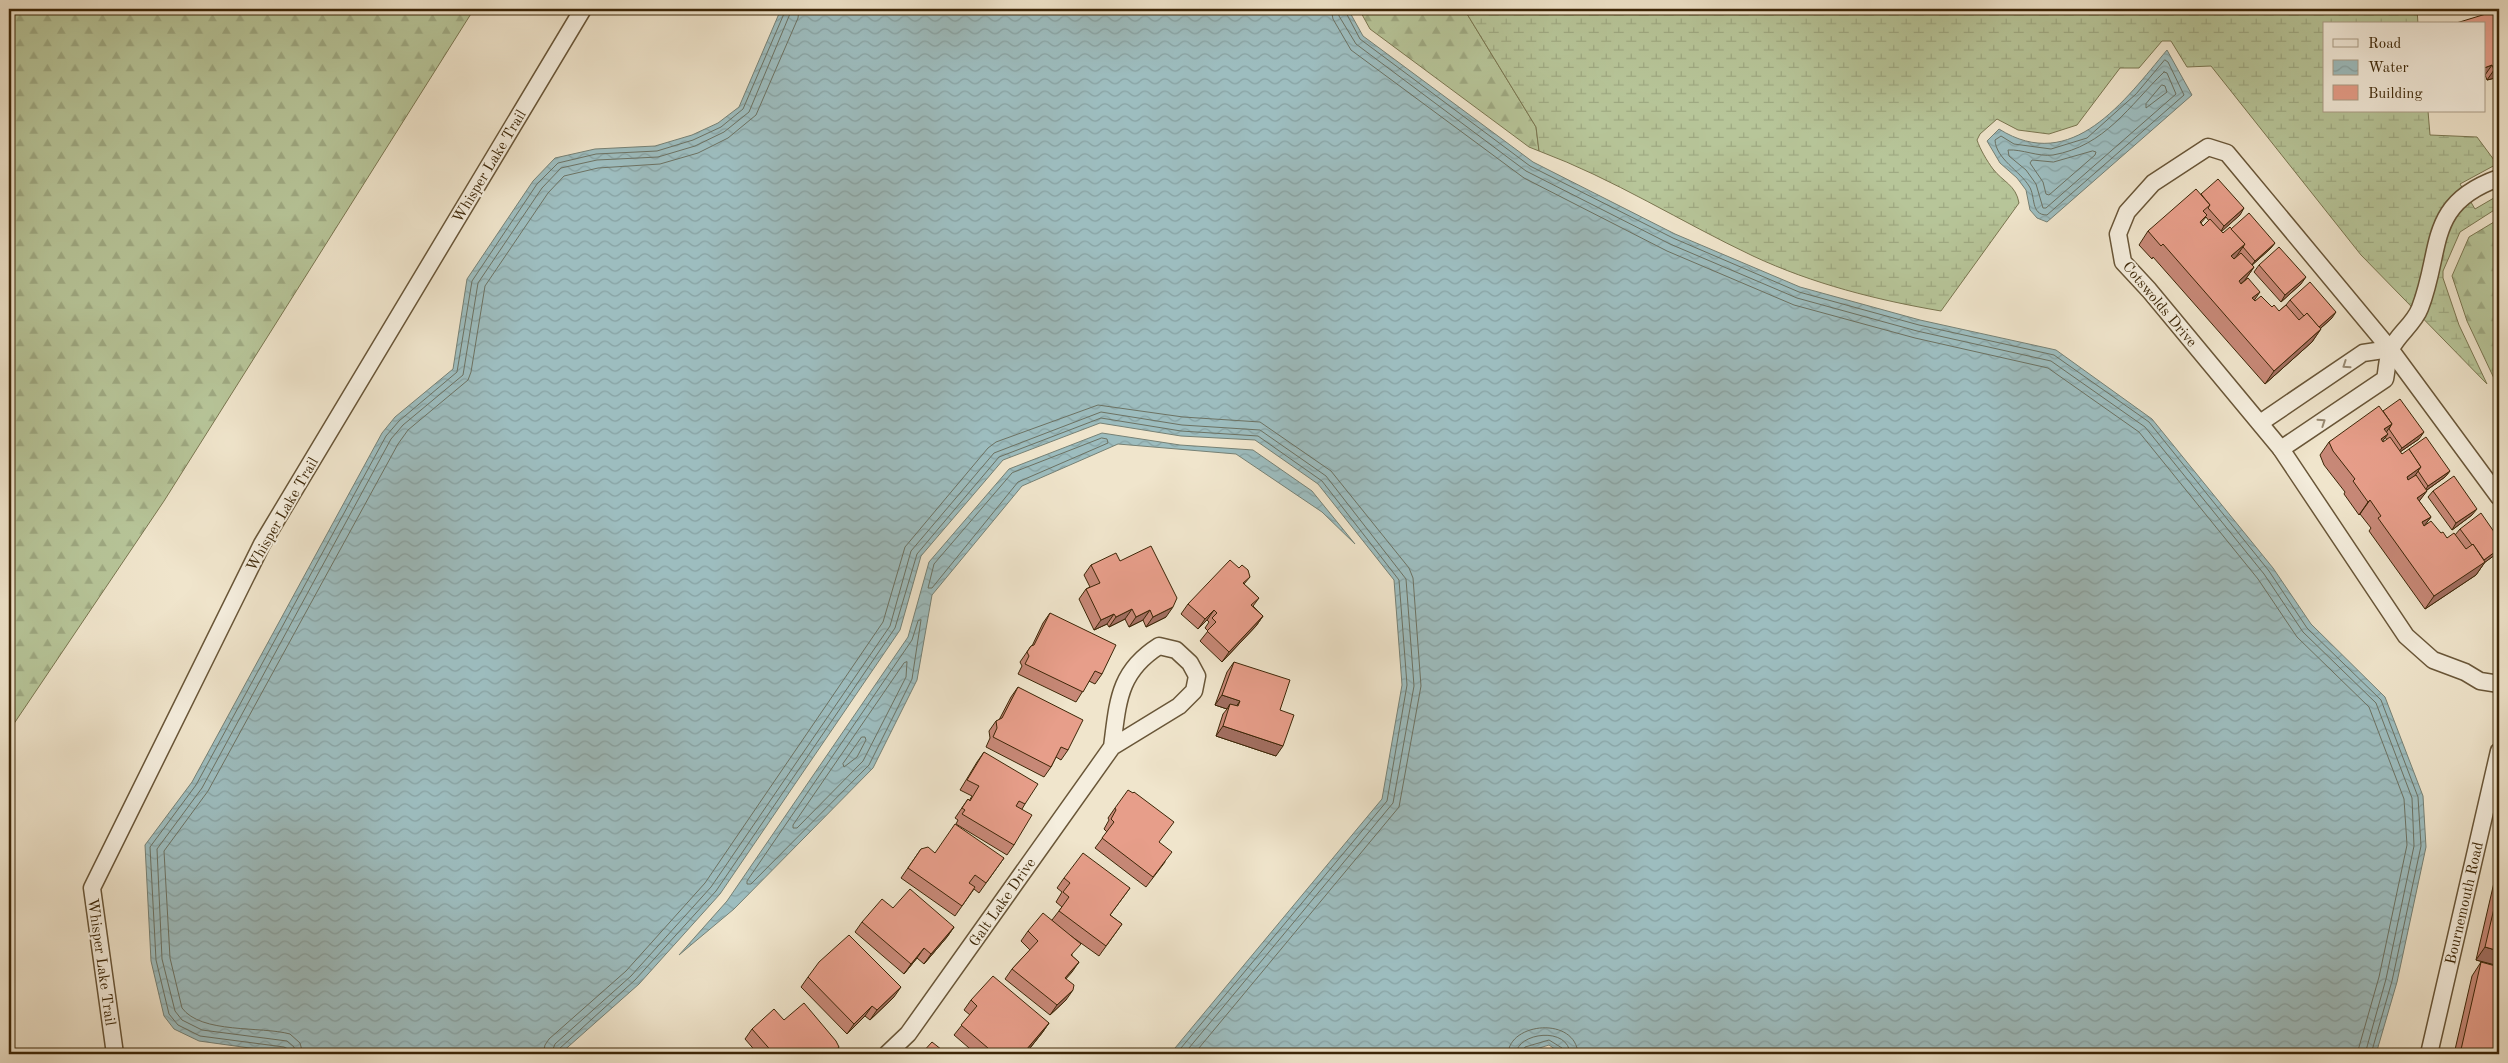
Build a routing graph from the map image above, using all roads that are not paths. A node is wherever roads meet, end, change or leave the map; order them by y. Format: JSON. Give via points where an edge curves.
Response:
{"nodes":[{"id":1,"x":583,"y":9,"type":"edge"},
{"id":2,"x":2499,"y":178,"type":"edge"},
{"id":3,"x":2390,"y":349,"type":"junction"},
{"id":4,"x":2260,"y":423,"type":"junction"},
{"id":5,"x":2282,"y":449,"type":"junction"},
{"id":6,"x":2499,"y":497,"type":"edge"},
{"id":7,"x":2499,"y":684,"type":"edge"},
{"id":8,"x":1112,"y":747,"type":"junction"},
{"id":9,"x":2499,"y":751,"type":"edge"},
{"id":10,"x":114,"y":1054,"type":"edge"},
{"id":11,"x":888,"y":1054,"type":"edge"},
{"id":12,"x":2429,"y":1054,"type":"edge"}],
"edges":[{"from":1,"to":10,"type":"street","name":"Whisper Lake Trail","via":[[262,544],[92,888]]},
{"from":2,"to":3,"type":"street","via":[[2474,189],[2452,208],[2439,229],[2420,308]]},
{"from":3,"to":4,"type":"street","one_way":true,"via":[[2363,353]]},
{"from":3,"to":4,"type":"street","name":"Cotswolds Drive","via":[[2227,153],[2208,147],[2153,183],[2127,212],[2118,234],[2123,262]]},
{"from":5,"to":3,"type":"street","one_way":true,"via":[[2385,379]]},
{"from":3,"to":6,"type":"street","name":"Cotswolds Drive"},
{"from":4,"to":5,"type":"street","name":"Cotswolds Drive"},
{"from":5,"to":7,"type":"street","name":"Cotswolds Drive","via":[[2406,636],[2433,660],[2480,681]]},
{"from":8,"to":8,"type":"street","name":"Galt Lake Drive","via":[[1117,712],[1129,672],[1142,657],[1159,646],[1176,650],[1190,663],[1197,676],[1194,691],[1179,706]]},
{"from":8,"to":11,"type":"street","name":"Galt Lake Drive","via":[[908,1034]]},
{"from":9,"to":12,"type":"street","name":"Bournemouth Road"}]}
